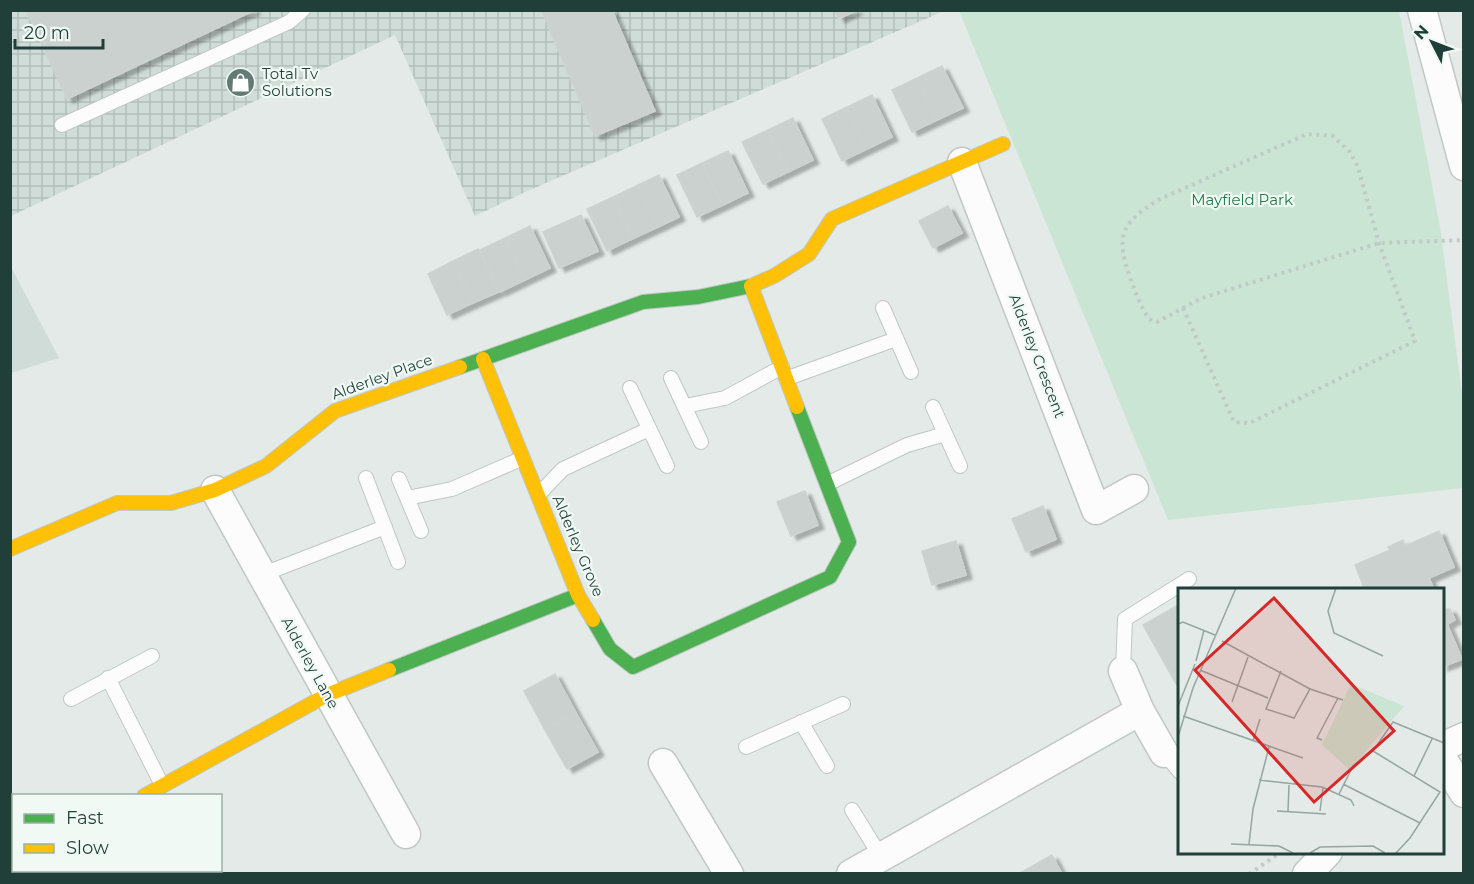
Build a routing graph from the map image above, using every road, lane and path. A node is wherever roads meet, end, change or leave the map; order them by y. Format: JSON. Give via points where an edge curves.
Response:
{"nodes":[{"id":1,"x":303,"y":10,"type":"edge"},
{"id":2,"x":1422,"y":10,"type":"edge"},
{"id":3,"x":63,"y":125,"type":"dead end"},
{"id":4,"x":1004,"y":144,"type":"dead end"},
{"id":5,"x":962,"y":162,"type":"junction"},
{"id":6,"x":1464,"y":166,"type":"edge"},
{"id":7,"x":1464,"y":240,"type":"edge"},
{"id":8,"x":1379,"y":243,"type":"junction"},
{"id":9,"x":752,"y":286,"type":"junction"},
{"id":10,"x":883,"y":308,"type":"dead end"},
{"id":11,"x":1183,"y":308,"type":"junction"},
{"id":12,"x":896,"y":339,"type":"junction"},
{"id":13,"x":483,"y":359,"type":"junction"},
{"id":14,"x":786,"y":372,"type":"junction"},
{"id":15,"x":911,"y":372,"type":"dead end"},
{"id":16,"x":671,"y":378,"type":"dead end"},
{"id":17,"x":630,"y":387,"type":"dead end"},
{"id":18,"x":685,"y":406,"type":"junction"},
{"id":19,"x":933,"y":407,"type":"dead end"},
{"id":20,"x":649,"y":429,"type":"junction"},
{"id":21,"x":945,"y":434,"type":"junction"},
{"id":22,"x":701,"y":442,"type":"dead end"},
{"id":23,"x":522,"y":458,"type":"junction"},
{"id":24,"x":667,"y":466,"type":"dead end"},
{"id":25,"x":960,"y":466,"type":"dead end"},
{"id":26,"x":366,"y":478,"type":"dead end"},
{"id":27,"x":399,"y":479,"type":"dead end"},
{"id":28,"x":827,"y":484,"type":"junction"},
{"id":29,"x":1134,"y":489,"type":"dead end"},
{"id":30,"x":216,"y":490,"type":"junction"},
{"id":31,"x":538,"y":495,"type":"junction"},
{"id":32,"x":407,"y":498,"type":"junction"},
{"id":33,"x":385,"y":526,"type":"junction"},
{"id":34,"x":421,"y":531,"type":"dead end"},
{"id":35,"x":10,"y":549,"type":"edge"},
{"id":36,"x":398,"y":562,"type":"dead end"},
{"id":37,"x":261,"y":575,"type":"junction"},
{"id":38,"x":1189,"y":579,"type":"dead end"},
{"id":39,"x":578,"y":595,"type":"junction"},
{"id":40,"x":152,"y":656,"type":"dead end"},
{"id":41,"x":1123,"y":671,"type":"joint"},
{"id":42,"x":108,"y":678,"type":"junction"},
{"id":43,"x":327,"y":695,"type":"junction"},
{"id":44,"x":70,"y":699,"type":"dead end"},
{"id":45,"x":843,"y":704,"type":"dead end"},
{"id":46,"x":1140,"y":711,"type":"junction"},
{"id":47,"x":801,"y":722,"type":"junction"},
{"id":48,"x":1464,"y":737,"type":"edge"},
{"id":49,"x":746,"y":747,"type":"dead end"},
{"id":50,"x":1444,"y":747,"type":"edge"},
{"id":51,"x":1444,"y":761,"type":"edge"},
{"id":52,"x":663,"y":763,"type":"dead end"},
{"id":53,"x":1172,"y":763,"type":"edge"},
{"id":54,"x":827,"y":766,"type":"dead end"},
{"id":55,"x":162,"y":785,"type":"junction"},
{"id":56,"x":1464,"y":793,"type":"edge"},
{"id":57,"x":146,"y":794,"type":"edge"},
{"id":58,"x":852,"y":810,"type":"dead end"},
{"id":59,"x":406,"y":834,"type":"dead end"},
{"id":60,"x":1278,"y":854,"type":"edge"},
{"id":61,"x":1326,"y":854,"type":"edge"},
{"id":62,"x":886,"y":865,"type":"edge"},
{"id":63,"x":729,"y":873,"type":"edge"},
{"id":64,"x":851,"y":873,"type":"edge"},
{"id":65,"x":1249,"y":873,"type":"edge"},
{"id":66,"x":1307,"y":873,"type":"edge"}],
"edges":[{"from":1,"to":3,"type":"lane","via":[[289,22]]},
{"from":2,"to":6,"type":"street"},
{"from":4,"to":5,"type":"street","name":"Alderley Place"},
{"from":5,"to":9,"type":"street","name":"Alderley Place","via":[[832,219],[809,254]]},
{"from":5,"to":29,"type":"street","name":"Alderley Crescent","via":[[1096,510]]},
{"from":7,"to":8,"type":"path"},
{"from":8,"to":11,"type":"path","via":[[1202,298]]},
{"from":8,"to":11,"type":"path","via":[[1415,341],[1250,423],[1234,422]]},
{"from":8,"to":11,"type":"path","via":[[1358,167],[1350,152],[1333,136],[1307,134],[1160,199],[1140,211],[1126,227],[1121,251],[1149,319],[1158,322]]},
{"from":9,"to":13,"type":"street","name":"Alderley Place","via":[[698,297],[643,302]]},
{"from":9,"to":14,"type":"street"},
{"from":10,"to":12,"type":"lane"},
{"from":12,"to":14,"type":"lane"},
{"from":12,"to":15,"type":"lane"},
{"from":13,"to":23,"type":"street","name":"Alderley Grove"},
{"from":13,"to":30,"type":"street","name":"Alderley Place","via":[[334,411],[266,466]]},
{"from":14,"to":18,"type":"lane","via":[[725,398]]},
{"from":14,"to":28,"type":"street"},
{"from":16,"to":18,"type":"lane"},
{"from":17,"to":20,"type":"lane"},
{"from":18,"to":22,"type":"lane"},
{"from":19,"to":21,"type":"lane"},
{"from":20,"to":24,"type":"lane"},
{"from":20,"to":31,"type":"lane","via":[[563,469]]},
{"from":21,"to":25,"type":"lane"},
{"from":21,"to":28,"type":"lane","via":[[907,445]]},
{"from":23,"to":31,"type":"street","name":"Alderley Grove"},
{"from":23,"to":32,"type":"lane","via":[[452,489]]},
{"from":26,"to":33,"type":"lane"},
{"from":27,"to":32,"type":"lane"},
{"from":28,"to":39,"type":"street","name":"Alderley Grove","via":[[849,542],[830,577],[688,644],[633,667],[610,649]]},
{"from":30,"to":35,"type":"street","name":"Alderley Place","via":[[171,503],[117,503]]},
{"from":30,"to":37,"type":"street","name":"Alderley Lane"},
{"from":31,"to":39,"type":"street","name":"Alderley Grove"},
{"from":32,"to":34,"type":"lane"},
{"from":33,"to":36,"type":"lane"},
{"from":33,"to":37,"type":"lane"},
{"from":37,"to":43,"type":"street","name":"Alderley Lane"},
{"from":38,"to":41,"type":"lane","via":[[1125,619]]},
{"from":39,"to":43,"type":"street"},
{"from":40,"to":42,"type":"lane"},
{"from":41,"to":46,"type":"street"},
{"from":42,"to":44,"type":"lane"},
{"from":42,"to":55,"type":"lane"},
{"from":43,"to":55,"type":"street"},
{"from":43,"to":59,"type":"street","name":"Alderley Lane"},
{"from":45,"to":47,"type":"lane"},
{"from":46,"to":53,"type":"street"},
{"from":46,"to":62,"type":"street"},
{"from":47,"to":49,"type":"lane"},
{"from":47,"to":54,"type":"lane"},
{"from":48,"to":50,"type":"street"},
{"from":51,"to":56,"type":"street"},
{"from":52,"to":63,"type":"street"},
{"from":55,"to":57,"type":"street"},
{"from":58,"to":62,"type":"lane"},
{"from":60,"to":65,"type":"path"},
{"from":61,"to":66,"type":"street"},
{"from":62,"to":64,"type":"street"}]}
